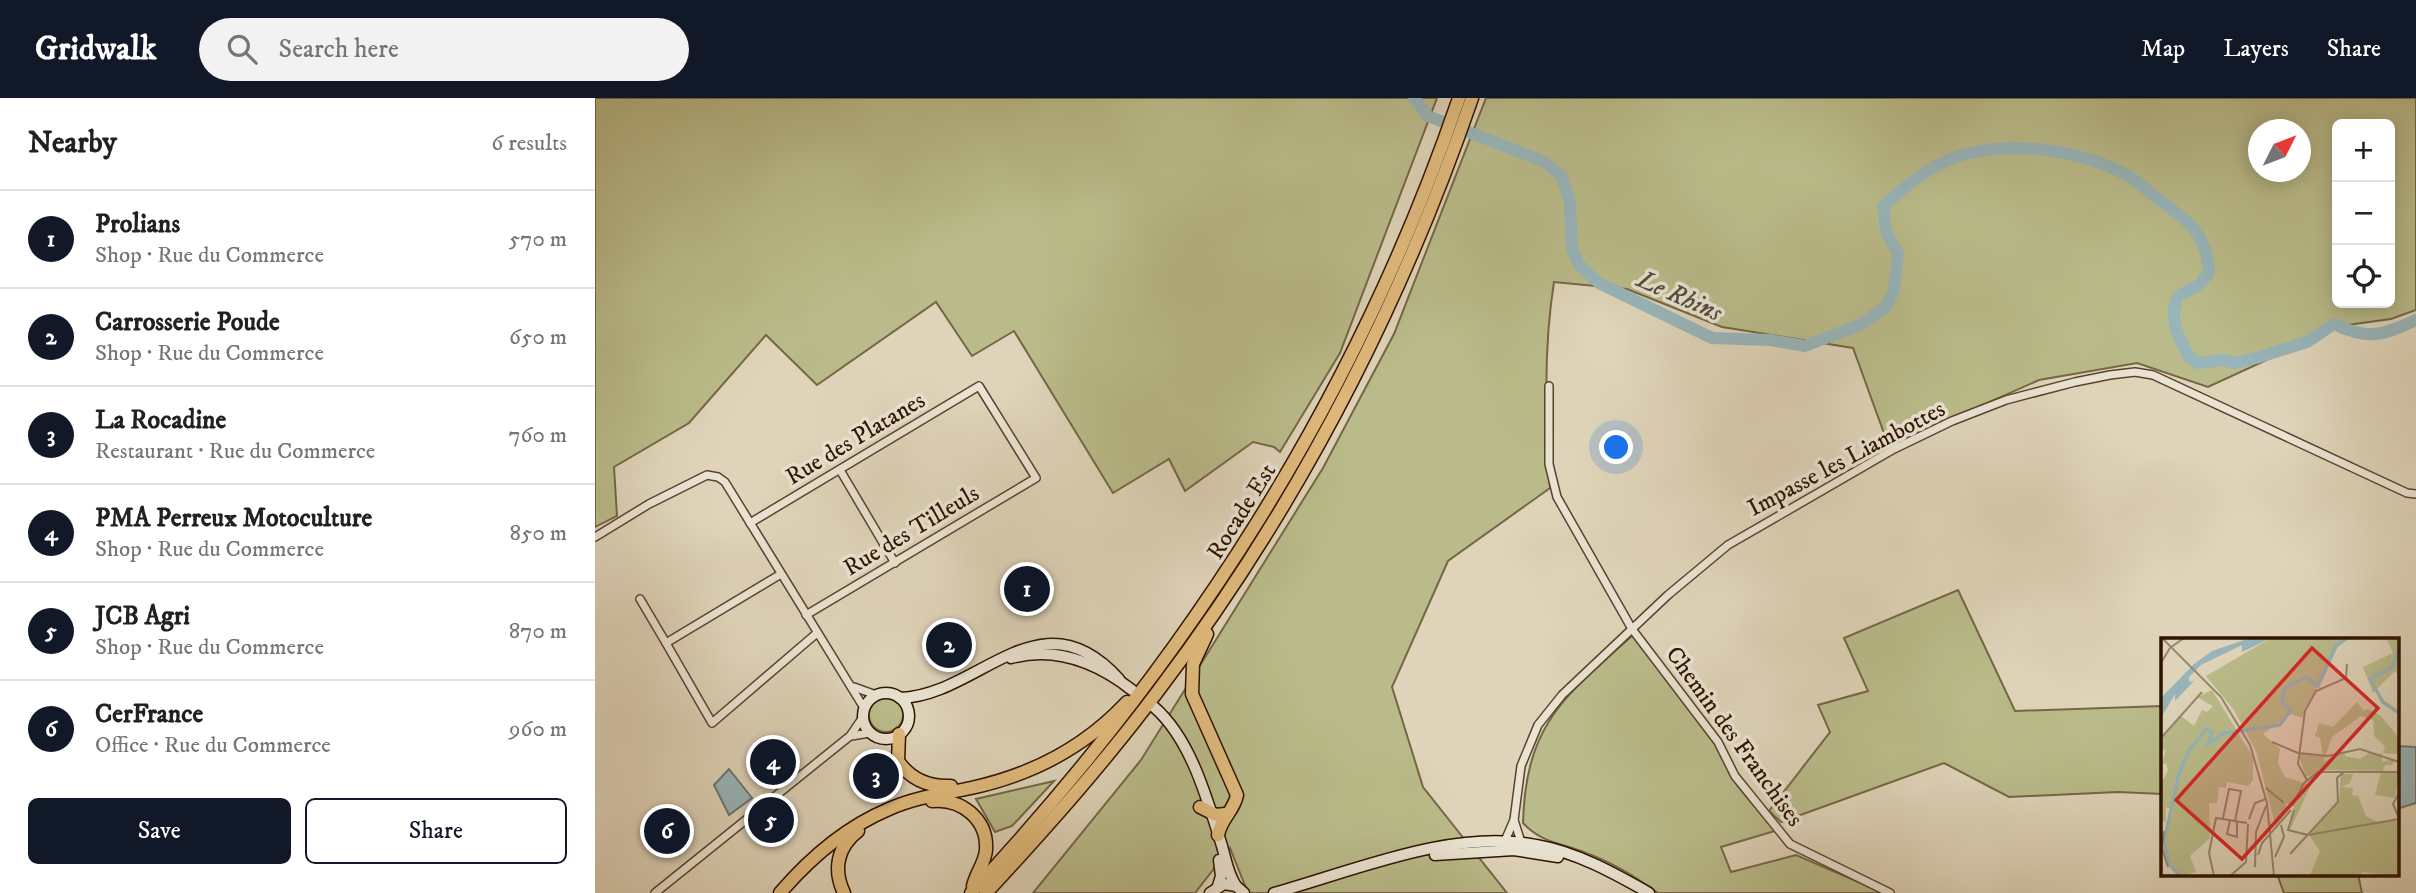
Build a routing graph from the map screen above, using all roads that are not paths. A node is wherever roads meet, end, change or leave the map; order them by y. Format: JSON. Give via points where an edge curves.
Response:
{"nodes":[{"id":1,"x":1464,"y":101,"type":"edge"},
{"id":2,"x":1446,"y":153,"type":"junction"},
{"id":3,"x":1549,"y":386,"type":"dead end"},
{"id":4,"x":840,"y":470,"type":"junction"},
{"id":5,"x":1035,"y":478,"type":"joint"},
{"id":6,"x":2416,"y":494,"type":"edge"},
{"id":7,"x":750,"y":523,"type":"junction"},
{"id":8,"x":595,"y":537,"type":"edge"},
{"id":9,"x":895,"y":563,"type":"junction"},
{"id":10,"x":781,"y":574,"type":"junction"},
{"id":11,"x":1236,"y":580,"type":"junction"},
{"id":12,"x":640,"y":599,"type":"dead end"},
{"id":13,"x":806,"y":615,"type":"junction"},
{"id":14,"x":1632,"y":629,"type":"junction"},
{"id":15,"x":817,"y":633,"type":"junction"},
{"id":16,"x":666,"y":643,"type":"junction"},
{"id":17,"x":1147,"y":686,"type":"junction"},
{"id":18,"x":853,"y":687,"type":"junction"},
{"id":19,"x":1132,"y":690,"type":"dead end"},
{"id":20,"x":876,"y":695,"type":"junction"},
{"id":21,"x":926,"y":695,"type":"junction"},
{"id":22,"x":900,"y":698,"type":"junction"},
{"id":23,"x":1154,"y":707,"type":"dead end"},
{"id":24,"x":863,"y":713,"type":"junction"},
{"id":25,"x":909,"y":715,"type":"junction"},
{"id":26,"x":870,"y":733,"type":"junction"},
{"id":27,"x":899,"y":734,"type":"junction"},
{"id":28,"x":850,"y":736,"type":"junction"},
{"id":29,"x":968,"y":788,"type":"junction"},
{"id":30,"x":1205,"y":810,"type":"junction"},
{"id":31,"x":1225,"y":814,"type":"junction"},
{"id":32,"x":1514,"y":820,"type":"junction"},
{"id":33,"x":1218,"y":835,"type":"junction"},
{"id":34,"x":1511,"y":846,"type":"junction"},
{"id":35,"x":1214,"y":889,"type":"edge"},
{"id":36,"x":1244,"y":891,"type":"edge"},
{"id":37,"x":655,"y":893,"type":"edge"},
{"id":38,"x":780,"y":893,"type":"edge"},
{"id":39,"x":844,"y":893,"type":"edge"},
{"id":40,"x":971,"y":893,"type":"edge"},
{"id":41,"x":986,"y":893,"type":"edge"},
{"id":42,"x":1274,"y":893,"type":"edge"},
{"id":43,"x":1649,"y":893,"type":"edge"},
{"id":44,"x":1890,"y":893,"type":"edge"}],
"edges":[{"from":1,"to":2,"type":"highway","name":"Rocade Est"},
{"from":2,"to":11,"type":"highway","name":"Rocade Est","via":[[1422,234],[1373,341],[1305,469]]},
{"from":2,"to":17,"type":"highway","name":"Rocade Est","via":[[1295,463]]},
{"from":3,"to":14,"type":"street","name":"Chemin des Franchises","via":[[1549,464],[1557,498]]},
{"from":4,"to":5,"type":"street","name":"Rue des Platanes","via":[[979,386]]},
{"from":4,"to":7,"type":"street","name":"Rue des Platanes"},
{"from":4,"to":9,"type":"street"},
{"from":5,"to":9,"type":"street","name":"Rue des Tilleuls"},
{"from":6,"to":14,"type":"street","name":"Impasse les Liambottes","via":[[2317,453],[2177,384],[2135,372],[2110,375],[2005,400],[1894,449],[1728,545]]},
{"from":7,"to":8,"type":"street","via":[[725,482],[707,475]]},
{"from":7,"to":10,"type":"street"},
{"from":9,"to":13,"type":"street","name":"Rue des Tilleuls"},
{"from":10,"to":13,"type":"street"},
{"from":10,"to":16,"type":"street"},
{"from":11,"to":31,"type":"highway","via":[[1234,593],[1202,642],[1191,676],[1197,709],[1236,789],[1236,800]]},
{"from":11,"to":41,"type":"highway","name":"Rocade Est","via":[[1104,760]]},
{"from":12,"to":16,"type":"street"},
{"from":13,"to":15,"type":"street"},
{"from":14,"to":32,"type":"street","name":"Impasse les Liambottes","via":[[1562,695],[1538,725],[1521,766]]},
{"from":14,"to":44,"type":"street","name":"Chemin des Franchises","via":[[1717,742],[1735,776],[1790,845]]},
{"from":15,"to":16,"type":"street","via":[[712,723]]},
{"from":15,"to":18,"type":"street"},
{"from":17,"to":29,"type":"highway","via":[[1060,755],[1013,777]]},
{"from":17,"to":40,"type":"highway","name":"Rocade Est","via":[[1086,764]]},
{"from":18,"to":20,"type":"street"},
{"from":18,"to":24,"type":"street"},
{"from":19,"to":21,"type":"street","via":[[1089,654],[1034,645]]},
{"from":20,"to":22,"type":"street"},
{"from":20,"to":24,"type":"street"},
{"from":21,"to":22,"type":"street"},
{"from":21,"to":25,"type":"street"},
{"from":22,"to":25,"type":"street"},
{"from":23,"to":30,"type":"street","via":[[1167,720]]},
{"from":24,"to":26,"type":"street"},
{"from":24,"to":28,"type":"street"},
{"from":25,"to":27,"type":"street"},
{"from":26,"to":27,"type":"street","via":[[884,738]]},
{"from":26,"to":28,"type":"street"},
{"from":27,"to":29,"type":"highway","via":[[897,757],[907,772],[929,785]]},
{"from":28,"to":37,"type":"street"},
{"from":29,"to":38,"type":"highway","via":[[906,802],[865,821],[828,845]]},
{"from":30,"to":31,"type":"highway"},
{"from":30,"to":33,"type":"street"},
{"from":30,"to":35,"type":"street","via":[[1221,866]]},
{"from":31,"to":33,"type":"highway"},
{"from":32,"to":34,"type":"street"},
{"from":32,"to":34,"type":"street"},
{"from":33,"to":36,"type":"street","via":[[1229,873]]},
{"from":34,"to":42,"type":"street","via":[[1440,848]]},
{"from":34,"to":43,"type":"street","via":[[1559,850]]},
{"from":35,"to":36,"type":"street"},
{"from":39,"to":40,"type":"highway","via":[[838,864],[852,836],[890,814],[935,800],[965,808],[983,831],[984,858]]}]}
